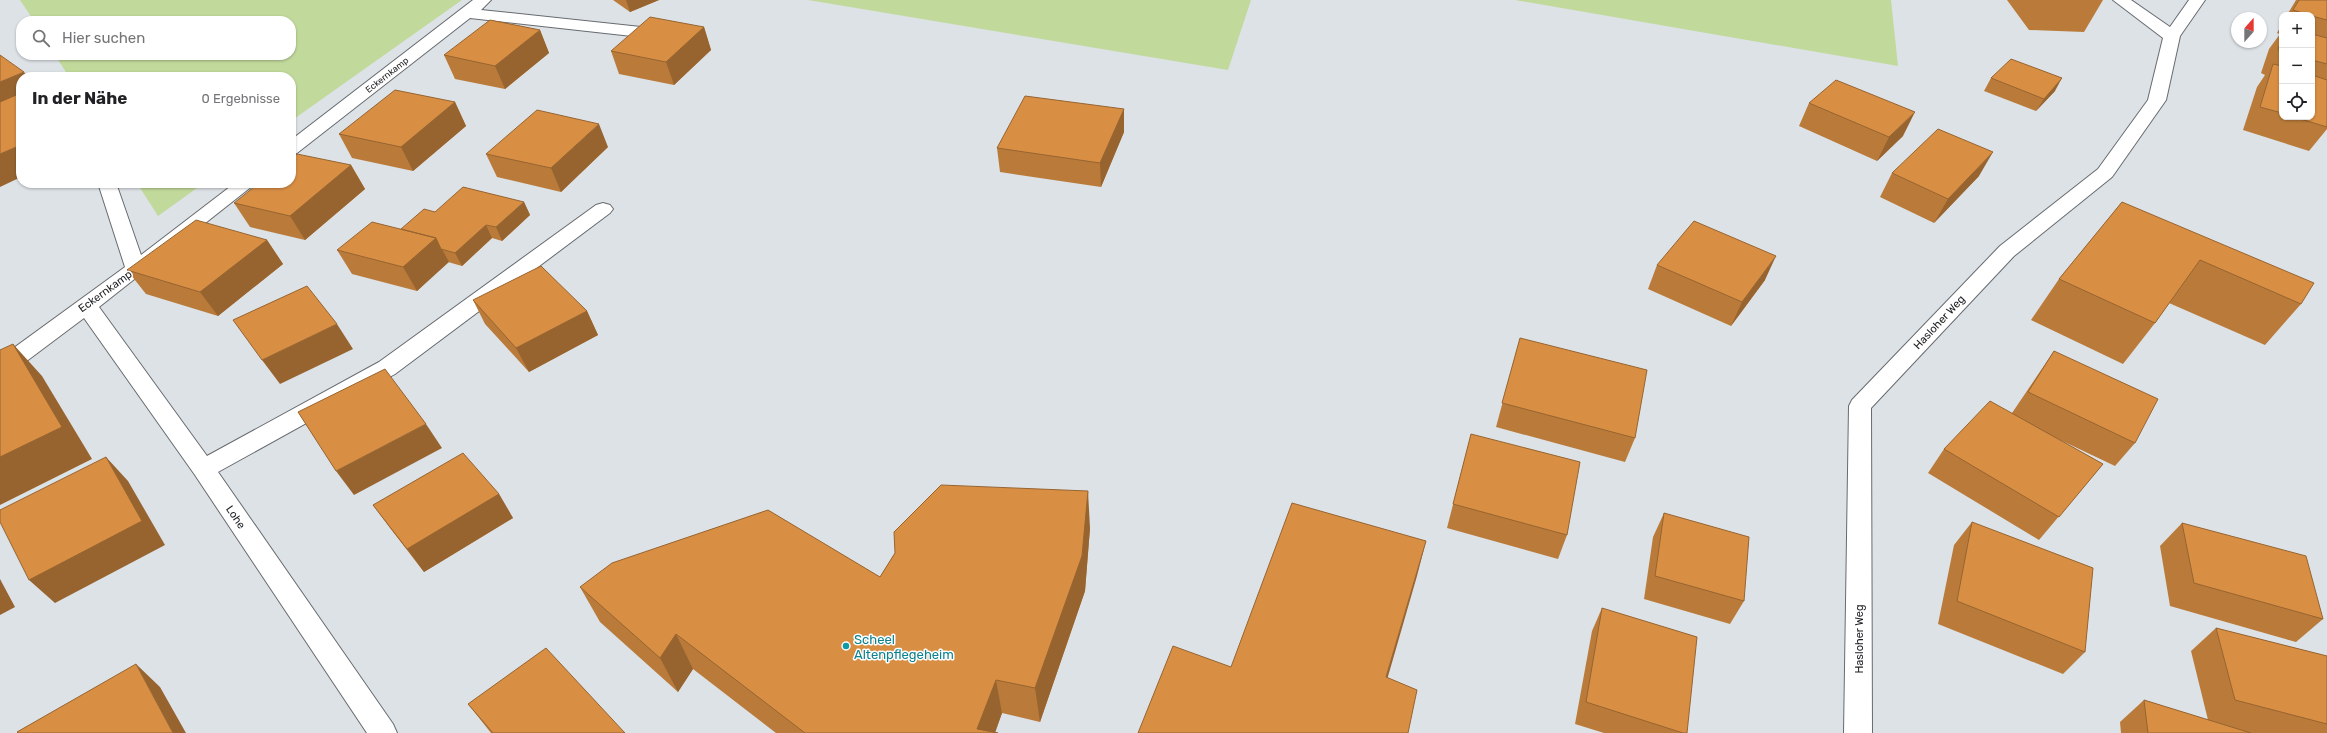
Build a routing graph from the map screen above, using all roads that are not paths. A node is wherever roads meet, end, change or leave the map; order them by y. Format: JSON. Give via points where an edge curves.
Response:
{"nodes":[{"id":1,"x":483,"y":0,"type":"edge"},
{"id":2,"x":2121,"y":0,"type":"edge"},
{"id":3,"x":2197,"y":0,"type":"edge"},
{"id":4,"x":467,"y":13,"type":"junction"},
{"id":5,"x":641,"y":32,"type":"edge"},
{"id":6,"x":2172,"y":36,"type":"junction"},
{"id":7,"x":296,"y":145,"type":"edge"},
{"id":8,"x":109,"y":188,"type":"edge"},
{"id":9,"x":240,"y":188,"type":"edge"},
{"id":10,"x":603,"y":209,"type":"dead end"},
{"id":11,"x":136,"y":268,"type":"junction"},
{"id":12,"x":86,"y":305,"type":"junction"},
{"id":13,"x":0,"y":368,"type":"edge"},
{"id":14,"x":203,"y":468,"type":"junction"},
{"id":15,"x":383,"y":733,"type":"edge"},
{"id":16,"x":1858,"y":733,"type":"edge"}],
"edges":[{"from":1,"to":4,"type":"street","name":"Eckernkamp"},
{"from":2,"to":6,"type":"street"},
{"from":3,"to":6,"type":"street"},
{"from":4,"to":5,"type":"street"},
{"from":4,"to":7,"type":"street","name":"Eckernkamp"},
{"from":6,"to":16,"type":"street","name":"Hasloher Weg","via":[[2157,100],[2106,173],[2007,251],[1860,406]]},
{"from":8,"to":11,"type":"street"},
{"from":9,"to":11,"type":"street","name":"Eckernkamp"},
{"from":10,"to":14,"type":"street","via":[[387,368]]},
{"from":11,"to":12,"type":"street","name":"Eckernkamp"},
{"from":12,"to":13,"type":"street","name":"Eckernkamp"},
{"from":12,"to":14,"type":"street","name":"Lohe"},
{"from":14,"to":15,"type":"street","name":"Lohe"}]}
